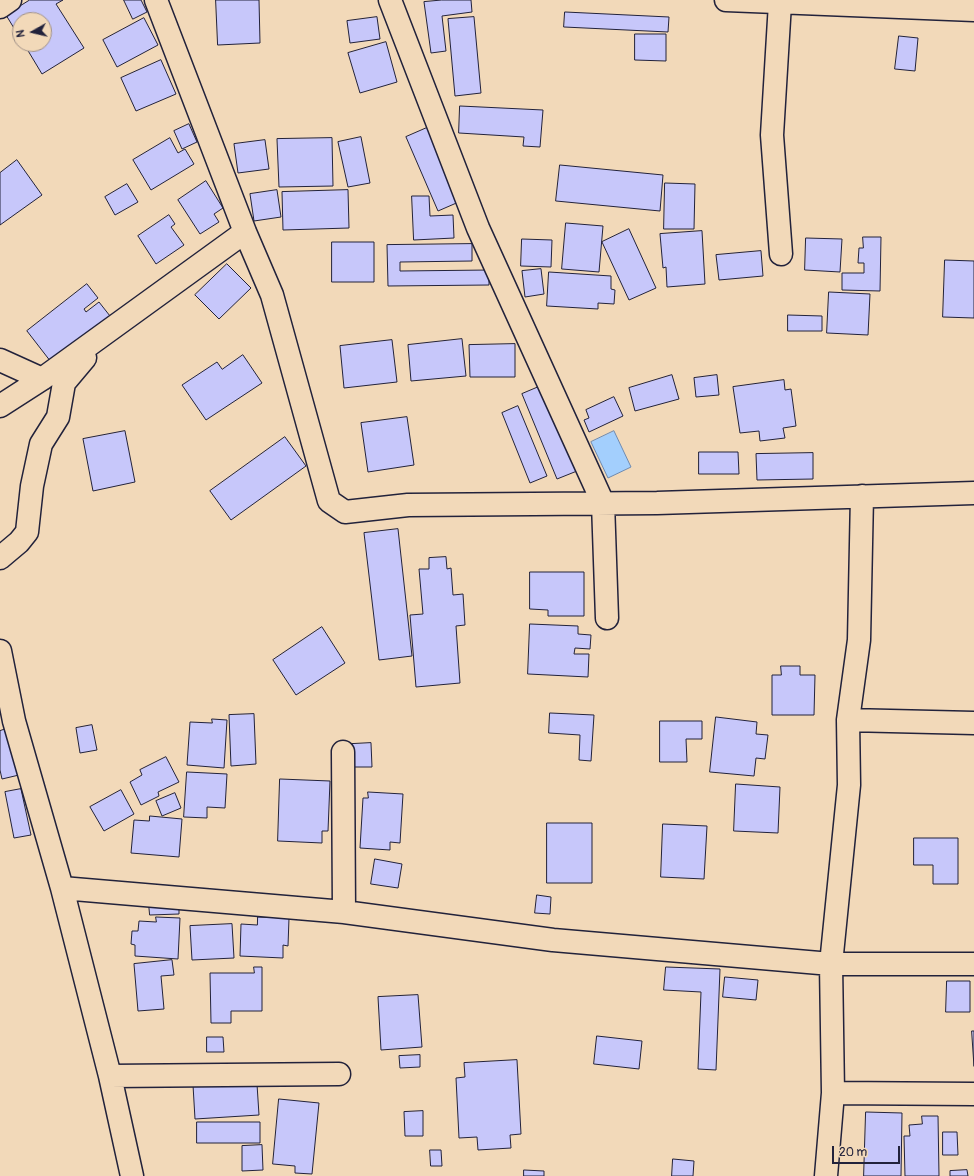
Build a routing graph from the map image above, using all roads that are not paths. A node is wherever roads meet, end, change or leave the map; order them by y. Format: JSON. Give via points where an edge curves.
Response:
{"nodes":[{"id":1,"x":10,"y":0,"type":"edge"},
{"id":2,"x":156,"y":0,"type":"edge"},
{"id":3,"x":390,"y":0,"type":"edge"},
{"id":4,"x":726,"y":0,"type":"edge"},
{"id":5,"x":780,"y":3,"type":"junction"},
{"id":6,"x":0,"y":7,"type":"edge"},
{"id":7,"x":974,"y":10,"type":"edge"},
{"id":8,"x":245,"y":232,"type":"junction"},
{"id":9,"x":781,"y":254,"type":"dead end"},
{"id":10,"x":110,"y":329,"type":"junction"},
{"id":11,"x":0,"y":360,"type":"edge"},
{"id":12,"x":42,"y":379,"type":"junction"},
{"id":13,"x":0,"y":406,"type":"edge"},
{"id":14,"x":974,"y":493,"type":"edge"},
{"id":15,"x":862,"y":496,"type":"junction"},
{"id":16,"x":604,"y":503,"type":"junction"},
{"id":17,"x":0,"y":558,"type":"edge"},
{"id":18,"x":607,"y":618,"type":"dead end"},
{"id":19,"x":0,"y":651,"type":"edge"},
{"id":20,"x":848,"y":720,"type":"junction"},
{"id":21,"x":7,"y":723,"type":"edge"},
{"id":22,"x":974,"y":723,"type":"edge"},
{"id":23,"x":343,"y":752,"type":"dead end"},
{"id":24,"x":62,"y":888,"type":"junction"},
{"id":25,"x":344,"y":912,"type":"junction"},
{"id":26,"x":832,"y":964,"type":"junction"},
{"id":27,"x":974,"y":964,"type":"edge"},
{"id":28,"x":339,"y":1074,"type":"dead end"},
{"id":29,"x":110,"y":1076,"type":"junction"},
{"id":30,"x":834,"y":1093,"type":"junction"},
{"id":31,"x":974,"y":1094,"type":"edge"},
{"id":32,"x":132,"y":1176,"type":"edge"},
{"id":33,"x":826,"y":1176,"type":"edge"}],
"edges":[{"from":1,"to":6,"type":"street"},
{"from":2,"to":8,"type":"street"},
{"from":3,"to":16,"type":"street","via":[[478,228]]},
{"from":4,"to":5,"type":"street"},
{"from":5,"to":7,"type":"street"},
{"from":5,"to":9,"type":"street","via":[[772,134]]},
{"from":8,"to":10,"type":"street"},
{"from":8,"to":16,"type":"street","via":[[272,295],[329,501],[345,512],[408,505]]},
{"from":10,"to":12,"type":"street"},
{"from":10,"to":17,"type":"street","via":[[64,383],[58,417],[40,444],[27,532]]},
{"from":11,"to":12,"type":"street"},
{"from":12,"to":13,"type":"street"},
{"from":14,"to":15,"type":"street"},
{"from":15,"to":16,"type":"street"},
{"from":15,"to":20,"type":"street","via":[[858,640]]},
{"from":16,"to":18,"type":"street"},
{"from":19,"to":21,"type":"street"},
{"from":20,"to":22,"type":"street"},
{"from":20,"to":26,"type":"street","via":[[849,785]]},
{"from":21,"to":24,"type":"street"},
{"from":23,"to":25,"type":"street"},
{"from":24,"to":25,"type":"street"},
{"from":24,"to":29,"type":"street"},
{"from":25,"to":26,"type":"street","via":[[553,940]]},
{"from":26,"to":27,"type":"street"},
{"from":26,"to":30,"type":"street"},
{"from":28,"to":29,"type":"street"},
{"from":29,"to":32,"type":"street"},
{"from":30,"to":31,"type":"street"},
{"from":30,"to":33,"type":"street"}]}
